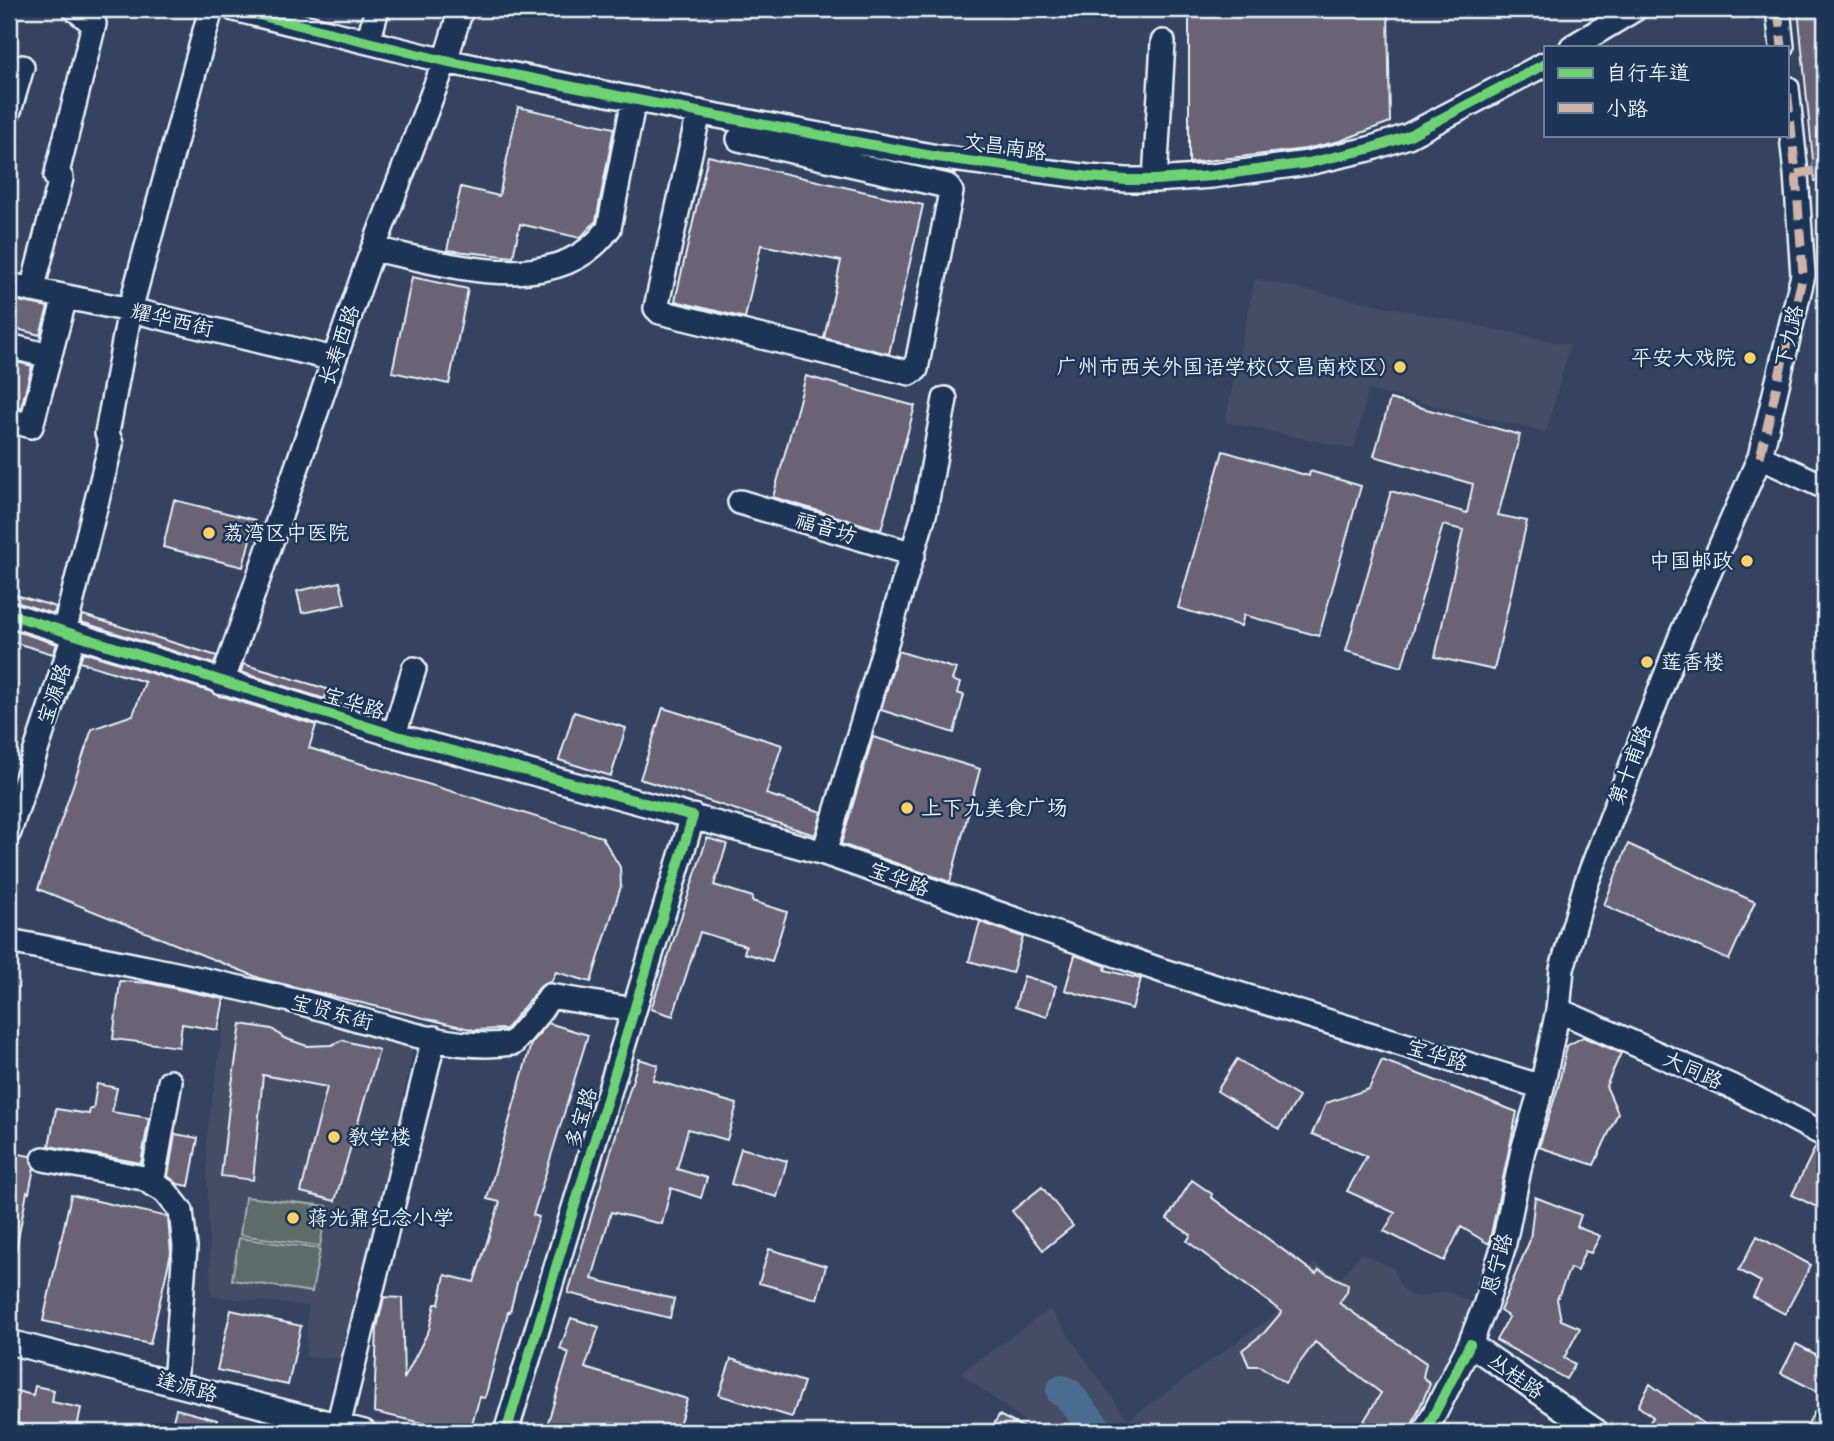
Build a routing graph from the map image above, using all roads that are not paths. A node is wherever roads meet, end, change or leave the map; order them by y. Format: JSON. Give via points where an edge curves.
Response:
{"nodes":[{"id":1,"x":75,"y":9,"type":"edge"},
{"id":2,"x":211,"y":9,"type":"edge"},
{"id":3,"x":234,"y":9,"type":"edge"},
{"id":4,"x":377,"y":9,"type":"edge"},
{"id":5,"x":461,"y":9,"type":"edge"},
{"id":6,"x":1634,"y":9,"type":"edge"},
{"id":7,"x":1778,"y":9,"type":"edge"},
{"id":8,"x":281,"y":15,"type":"edge"},
{"id":9,"x":368,"y":42,"type":"junction"},
{"id":10,"x":1163,"y":42,"type":"dead end"},
{"id":11,"x":1574,"y":46,"type":"edge"},
{"id":12,"x":1782,"y":46,"type":"edge"},
{"id":13,"x":445,"y":61,"type":"junction"},
{"id":14,"x":1544,"y":65,"type":"edge"},
{"id":15,"x":22,"y":67,"type":"dead end"},
{"id":16,"x":1788,"y":93,"type":"edge"},
{"id":17,"x":634,"y":99,"type":"junction"},
{"id":18,"x":9,"y":111,"type":"edge"},
{"id":19,"x":699,"y":112,"type":"junction"},
{"id":20,"x":739,"y":139,"type":"dead end"},
{"id":21,"x":959,"y":160,"type":"junction"},
{"id":22,"x":1155,"y":180,"type":"junction"},
{"id":23,"x":951,"y":192,"type":"junction"},
{"id":24,"x":373,"y":249,"type":"junction"},
{"id":25,"x":9,"y":285,"type":"edge"},
{"id":26,"x":32,"y":290,"type":"junction"},
{"id":27,"x":65,"y":297,"type":"junction"},
{"id":28,"x":130,"y":310,"type":"junction"},
{"id":29,"x":9,"y":346,"type":"edge"},
{"id":30,"x":49,"y":356,"type":"junction"},
{"id":31,"x":334,"y":359,"type":"junction"},
{"id":32,"x":945,"y":398,"type":"dead end"},
{"id":33,"x":9,"y":420,"type":"edge"},
{"id":34,"x":1760,"y":457,"type":"junction"},
{"id":35,"x":1825,"y":487,"type":"edge"},
{"id":36,"x":740,"y":502,"type":"dead end"},
{"id":37,"x":913,"y":554,"type":"junction"},
{"id":38,"x":9,"y":614,"type":"edge"},
{"id":39,"x":69,"y":634,"type":"junction"},
{"id":40,"x":414,"y":669,"type":"dead end"},
{"id":41,"x":222,"y":682,"type":"junction"},
{"id":42,"x":394,"y":736,"type":"junction"},
{"id":43,"x":693,"y":816,"type":"junction"},
{"id":44,"x":9,"y":832,"type":"edge"},
{"id":45,"x":824,"y":853,"type":"junction"},
{"id":46,"x":9,"y":941,"type":"edge"},
{"id":47,"x":634,"y":1010,"type":"junction"},
{"id":48,"x":1558,"y":1010,"type":"junction"},
{"id":49,"x":434,"y":1038,"type":"junction"},
{"id":50,"x":170,"y":1082,"type":"dead end"},
{"id":51,"x":1542,"y":1087,"type":"junction"},
{"id":52,"x":1825,"y":1135,"type":"edge"},
{"id":53,"x":44,"y":1159,"type":"dead end"},
{"id":54,"x":152,"y":1184,"type":"junction"},
{"id":55,"x":9,"y":1342,"type":"edge"},
{"id":56,"x":1470,"y":1344,"type":"junction"},
{"id":57,"x":175,"y":1384,"type":"junction"},
{"id":58,"x":338,"y":1426,"type":"junction"},
{"id":59,"x":364,"y":1432,"type":"edge"},
{"id":60,"x":506,"y":1432,"type":"edge"},
{"id":61,"x":1425,"y":1432,"type":"edge"},
{"id":62,"x":1597,"y":1432,"type":"edge"}],
"edges":[{"from":1,"to":26,"type":"street","via":[[94,24]]},
{"from":2,"to":28,"type":"street","name":"宝源路"},
{"from":3,"to":8,"type":"street","name":"文昌南路"},
{"from":4,"to":9,"type":"street"},
{"from":5,"to":13,"type":"street","name":"长寿西路"},
{"from":6,"to":11,"type":"street"},
{"from":7,"to":12,"type":"street"},
{"from":8,"to":9,"type":"street","name":"文昌南路"},
{"from":9,"to":13,"type":"street","name":"文昌南路"},
{"from":10,"to":22,"type":"street"},
{"from":13,"to":17,"type":"street","name":"文昌南路"},
{"from":13,"to":24,"type":"street","name":"长寿西路"},
{"from":14,"to":22,"type":"street","name":"文昌南路","via":[[1408,136],[1369,149],[1308,163]]},
{"from":15,"to":18,"type":"street"},
{"from":16,"to":34,"type":"street","name":"下九路","via":[[1805,173],[1803,275]]},
{"from":17,"to":19,"type":"street","name":"文昌南路"},
{"from":17,"to":24,"type":"street","via":[[609,228],[580,256],[540,270],[498,273]]},
{"from":19,"to":21,"type":"street","name":"文昌南路"},
{"from":19,"to":23,"type":"street","via":[[656,308],[660,312],[910,373],[916,369]]},
{"from":20,"to":23,"type":"street","via":[[947,186]]},
{"from":21,"to":22,"type":"street","name":"文昌南路","via":[[1088,177]]},
{"from":21,"to":23,"type":"street"},
{"from":24,"to":31,"type":"street","name":"长寿西路"},
{"from":25,"to":26,"type":"street","name":"耀华西街"},
{"from":26,"to":27,"type":"street","name":"耀华西街"},
{"from":27,"to":28,"type":"street","name":"耀华西街"},
{"from":27,"to":30,"type":"street"},
{"from":28,"to":31,"type":"street","name":"耀华西街"},
{"from":28,"to":39,"type":"street","name":"宝源路","via":[[107,433],[111,444]]},
{"from":29,"to":30,"type":"street"},
{"from":30,"to":33,"type":"street","via":[[31,426]]},
{"from":31,"to":41,"type":"street","name":"长寿西路"},
{"from":32,"to":37,"type":"street"},
{"from":34,"to":35,"type":"street"},
{"from":34,"to":48,"type":"street","name":"第十甫路","via":[[1681,636],[1586,884],[1562,969]]},
{"from":36,"to":37,"type":"street","name":"福音坊"},
{"from":37,"to":45,"type":"street"},
{"from":38,"to":39,"type":"street","name":"宝华路"},
{"from":39,"to":41,"type":"street","name":"宝华路"},
{"from":39,"to":44,"type":"street","name":"宝源路"},
{"from":40,"to":42,"type":"street"},
{"from":41,"to":42,"type":"street","name":"宝华路"},
{"from":42,"to":43,"type":"street","name":"宝华路"},
{"from":43,"to":45,"type":"street","name":"宝华路"},
{"from":43,"to":47,"type":"street","name":"多宝路"},
{"from":45,"to":51,"type":"street","name":"宝华路","via":[[1175,975]]},
{"from":46,"to":49,"type":"street","name":"宝贤东街","via":[[216,982]]},
{"from":47,"to":49,"type":"street","name":"宝贤东街","via":[[550,996],[513,1043],[492,1047]]},
{"from":47,"to":60,"type":"street","name":"多宝路"},
{"from":48,"to":51,"type":"street","name":"第十甫路"},
{"from":48,"to":52,"type":"street","name":"大同路","via":[[1735,1088]]},
{"from":49,"to":58,"type":"street"},
{"from":50,"to":54,"type":"street"},
{"from":51,"to":56,"type":"street","name":"恩宁路","via":[[1523,1150],[1503,1248]]},
{"from":53,"to":54,"type":"street","via":[[143,1178]]},
{"from":54,"to":57,"type":"street","via":[[165,1191],[181,1211],[186,1247]]},
{"from":55,"to":57,"type":"street","name":"逢源路"},
{"from":56,"to":61,"type":"street","name":"恩宁路"},
{"from":56,"to":62,"type":"street","name":"丛桂路"},
{"from":57,"to":58,"type":"street","name":"逢源路"},
{"from":58,"to":59,"type":"street","name":"逢源路"}]}
